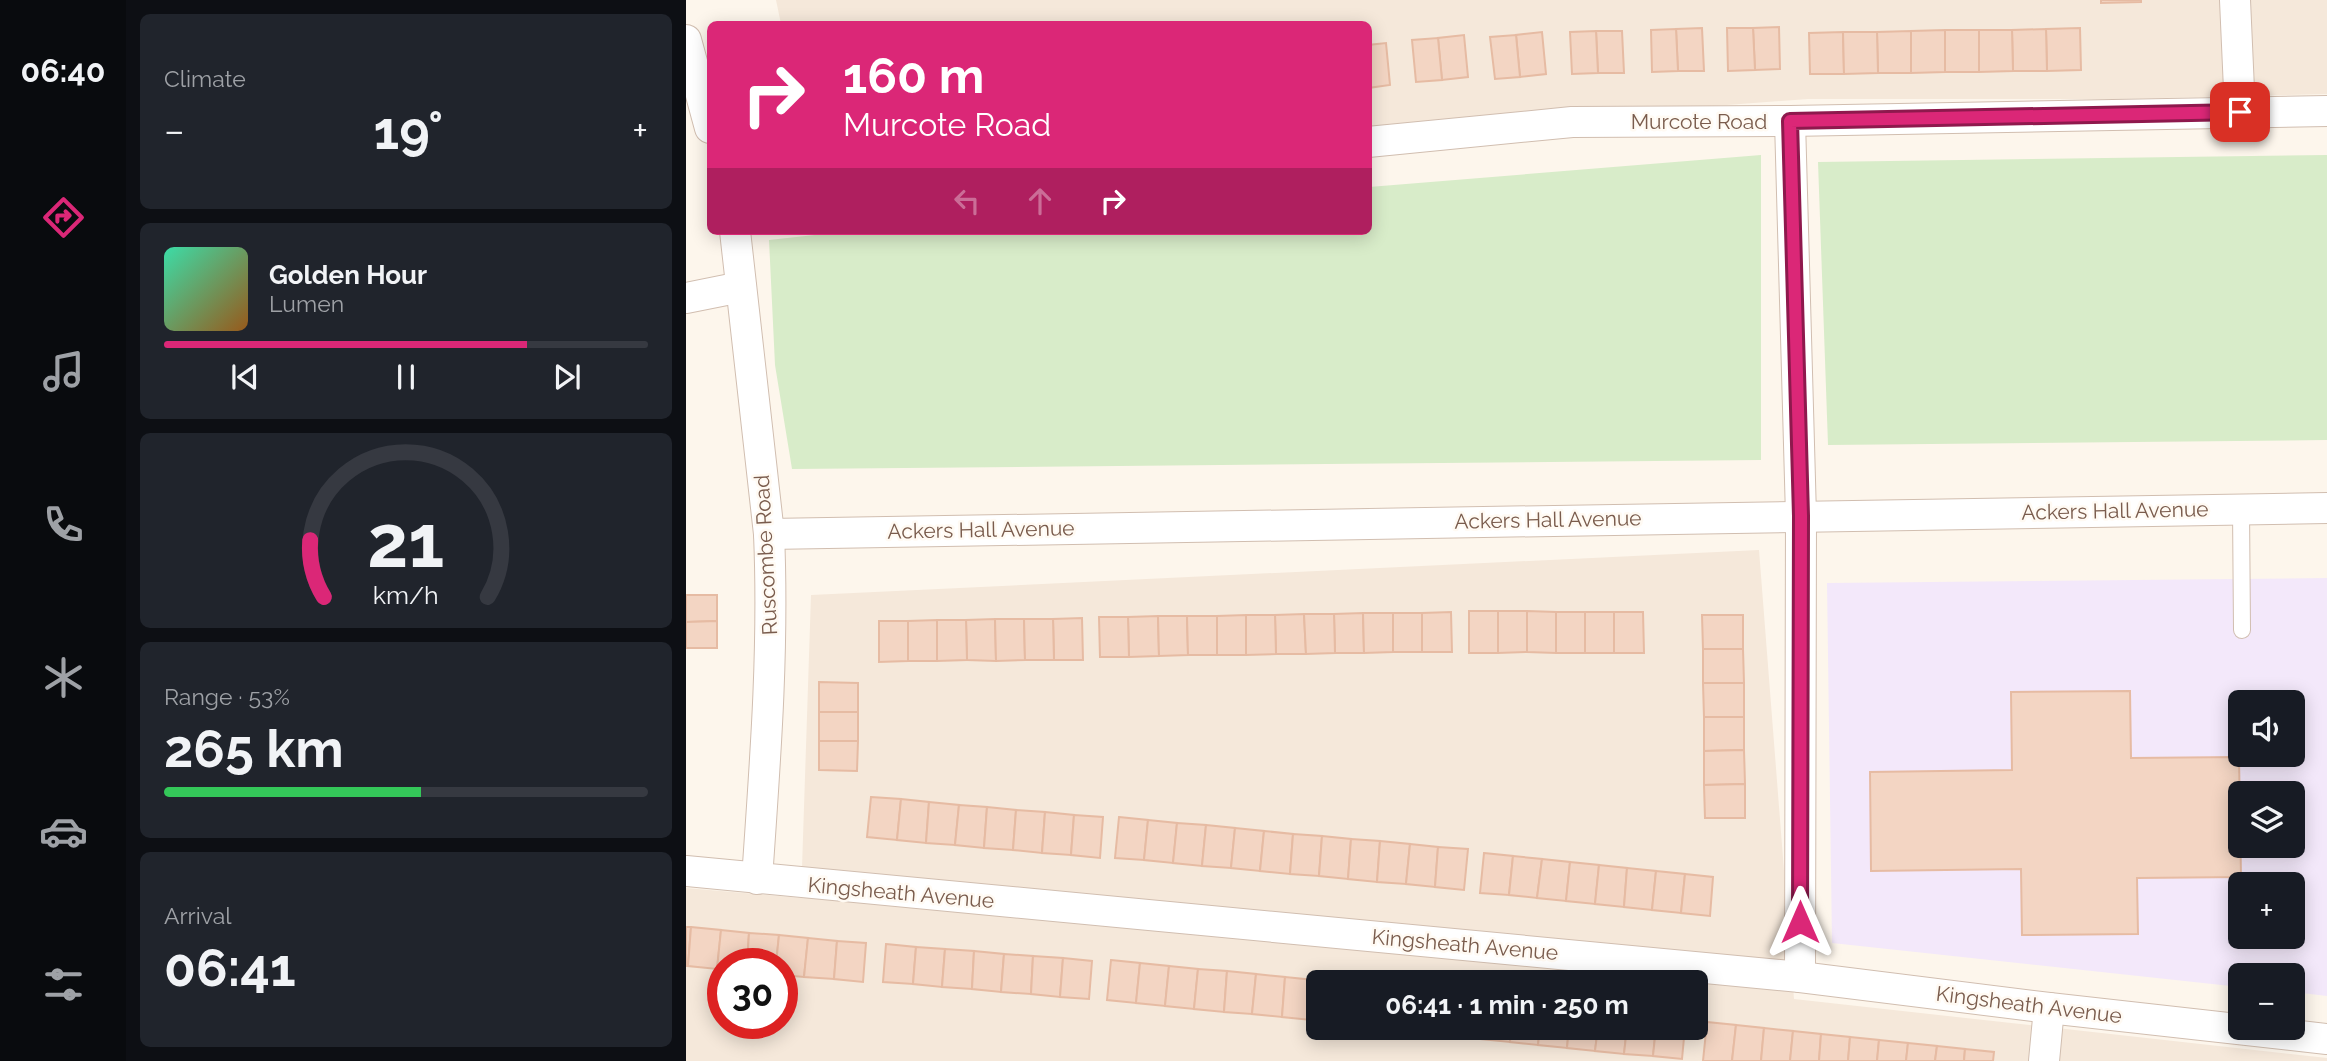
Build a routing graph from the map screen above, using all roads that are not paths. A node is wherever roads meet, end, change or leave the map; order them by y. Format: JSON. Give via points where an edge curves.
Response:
{"nodes":[{"id":1,"x":2235,"y":0,"type":"edge"},
{"id":2,"x":686,"y":40,"type":"edge"},
{"id":3,"x":2327,"y":111,"type":"edge"},
{"id":4,"x":2240,"y":112,"type":"junction"},
{"id":5,"x":707,"y":117,"type":"edge"},
{"id":6,"x":1790,"y":121,"type":"junction"},
{"id":7,"x":1372,"y":142,"type":"edge"},
{"id":8,"x":735,"y":235,"type":"edge"},
{"id":9,"x":741,"y":287,"type":"junction"},
{"id":10,"x":686,"y":298,"type":"edge"},
{"id":11,"x":2327,"y":508,"type":"edge"},
{"id":12,"x":2241,"y":509,"type":"junction"},
{"id":13,"x":1801,"y":516,"type":"junction"},
{"id":14,"x":769,"y":534,"type":"junction"},
{"id":15,"x":2242,"y":630,"type":"dead end"},
{"id":16,"x":686,"y":871,"type":"edge"},
{"id":17,"x":757,"y":879,"type":"junction"},
{"id":18,"x":1800,"y":977,"type":"junction"},
{"id":19,"x":2049,"y":1008,"type":"junction"},
{"id":20,"x":2327,"y":1039,"type":"edge"},
{"id":21,"x":2045,"y":1061,"type":"edge"}],
"edges":[{"from":1,"to":4,"type":"street"},
{"from":2,"to":5,"type":"street"},
{"from":3,"to":4,"type":"street","name":"Murcote Road"},
{"from":4,"to":6,"type":"street","name":"Murcote Road"},
{"from":6,"to":7,"type":"street","name":"Murcote Road","via":[[1572,122]]},
{"from":6,"to":13,"type":"street"},
{"from":8,"to":9,"type":"street","name":"Ruscombe Road"},
{"from":9,"to":10,"type":"street"},
{"from":9,"to":14,"type":"street","name":"Ruscombe Road"},
{"from":11,"to":12,"type":"street","name":"Ackers Hall Avenue"},
{"from":12,"to":13,"type":"street","name":"Ackers Hall Avenue"},
{"from":12,"to":15,"type":"lane"},
{"from":13,"to":14,"type":"street","name":"Ackers Hall Avenue"},
{"from":13,"to":18,"type":"street"},
{"from":14,"to":17,"type":"street","name":"Ruscombe Road","via":[[769,708]]},
{"from":16,"to":17,"type":"street","name":"Kingsheath Avenue"},
{"from":17,"to":18,"type":"street","name":"Kingsheath Avenue"},
{"from":18,"to":19,"type":"street","name":"Kingsheath Avenue"},
{"from":19,"to":20,"type":"street","name":"Kingsheath Avenue"},
{"from":19,"to":21,"type":"street"}]}
